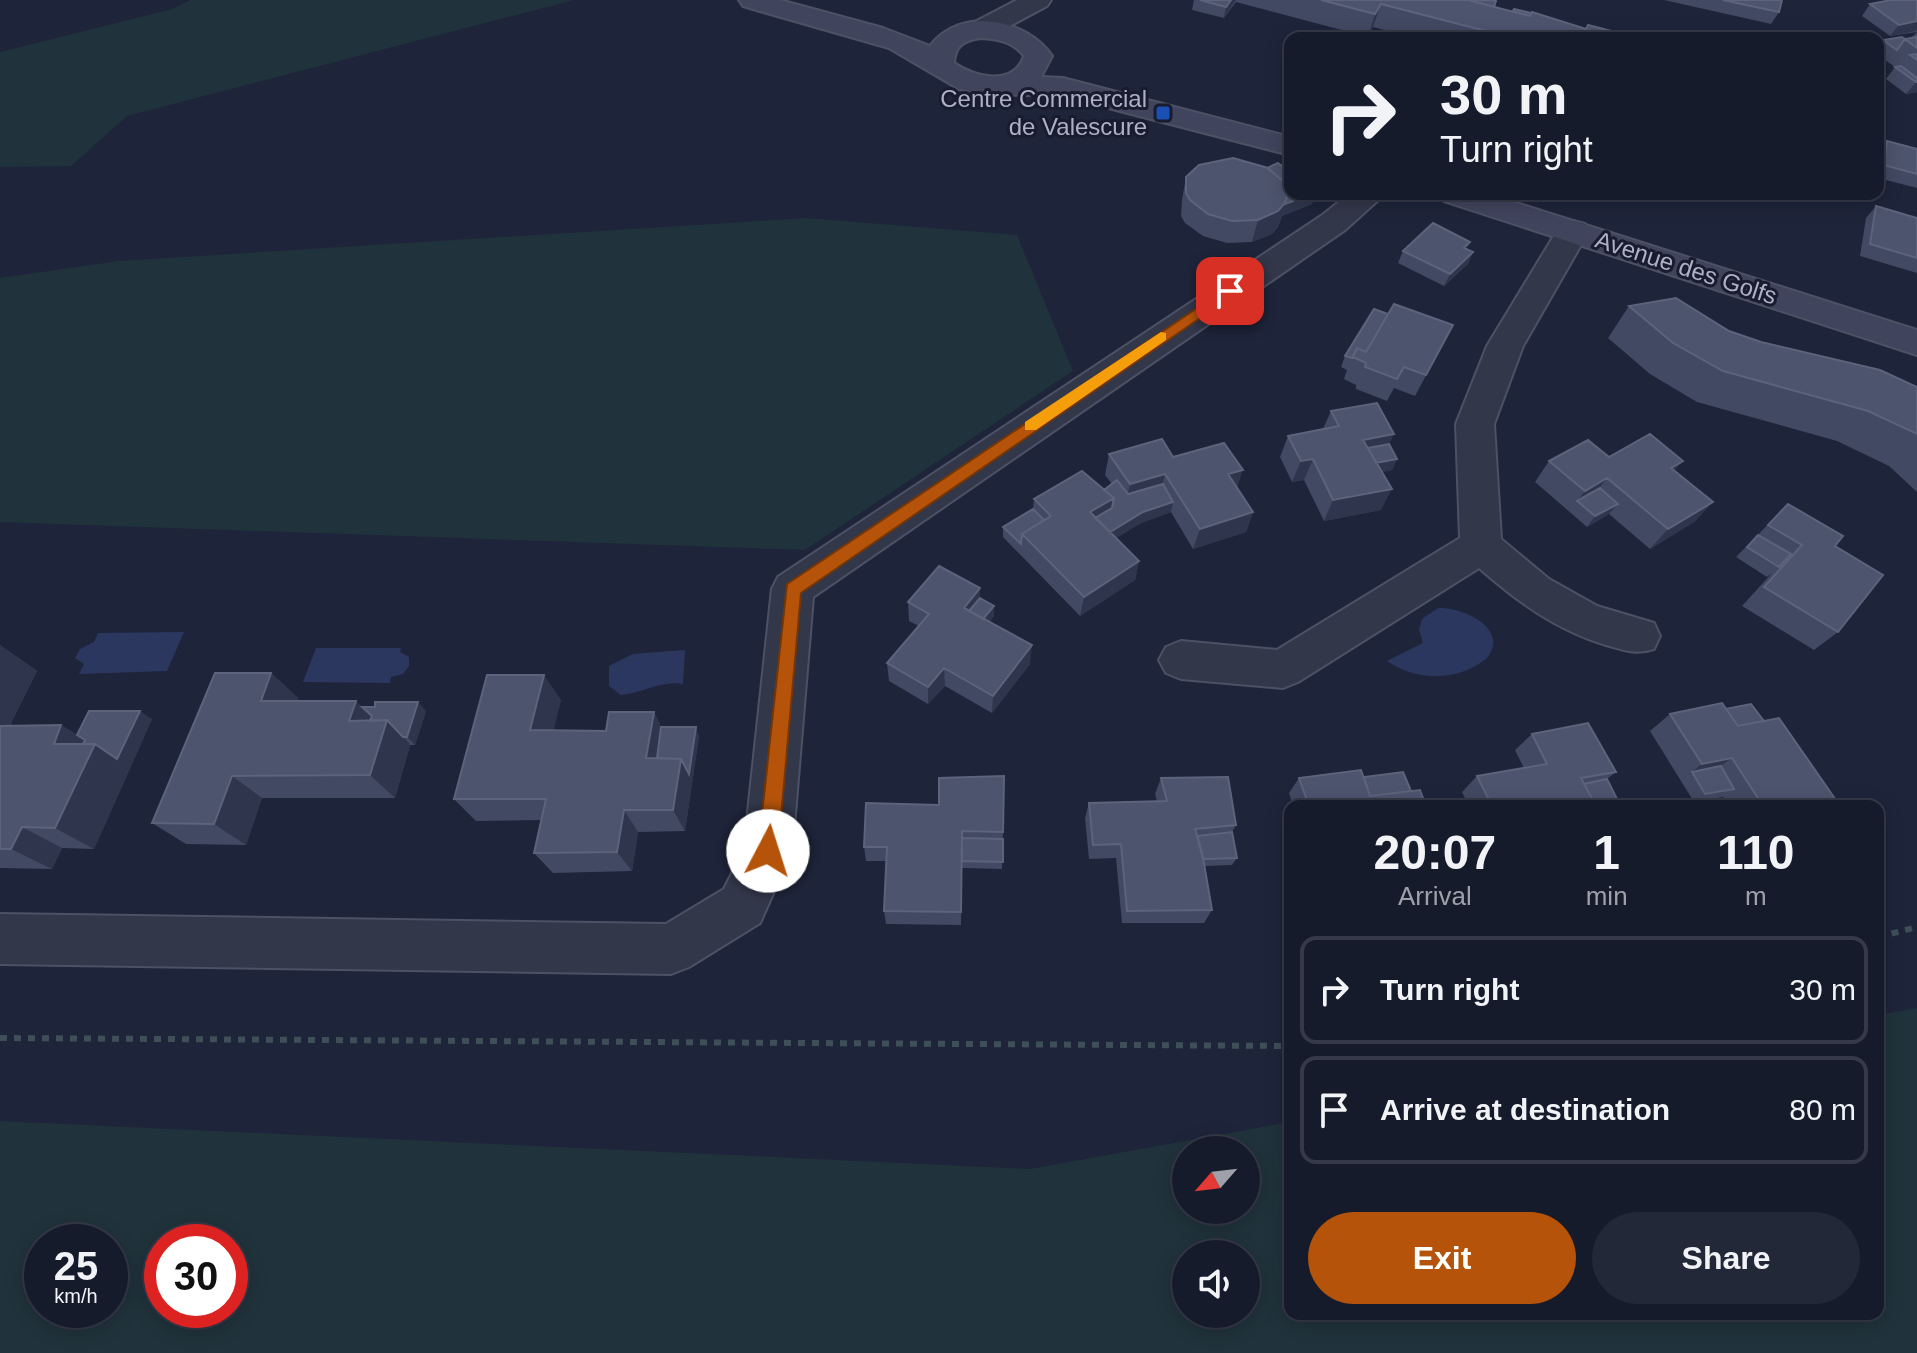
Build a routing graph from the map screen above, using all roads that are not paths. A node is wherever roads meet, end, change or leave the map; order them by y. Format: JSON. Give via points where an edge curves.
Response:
{"nodes":[{"id":1,"x":753,"y":0,"type":"edge"},
{"id":2,"x":807,"y":0,"type":"edge"},
{"id":3,"x":1035,"y":2,"type":"edge"},
{"id":4,"x":973,"y":31,"type":"junction"},
{"id":5,"x":1030,"y":44,"type":"junction"},
{"id":6,"x":940,"y":65,"type":"junction"},
{"id":7,"x":1007,"y":83,"type":"junction"},
{"id":8,"x":1284,"y":141,"type":"edge"},
{"id":9,"x":1284,"y":142,"type":"edge"},
{"id":10,"x":1362,"y":200,"type":"edge"},
{"id":11,"x":1474,"y":200,"type":"edge"},
{"id":12,"x":1573,"y":231,"type":"junction"},
{"id":13,"x":1917,"y":343,"type":"edge"},
{"id":14,"x":1481,"y":546,"type":"junction"},
{"id":15,"x":1639,"y":636,"type":"dead end"},
{"id":16,"x":1181,"y":660,"type":"dead end"},
{"id":17,"x":0,"y":939,"type":"edge"}],
"edges":[{"from":1,"to":6,"type":"main road","via":[[891,39]]},
{"from":2,"to":4,"type":"main road","via":[[897,23]]},
{"from":3,"to":4,"type":"street"},
{"from":3,"to":5,"type":"street"},
{"from":4,"to":5,"type":"main road","via":[[998,30]]},
{"from":4,"to":6,"type":"main road","via":[[942,46]]},
{"from":5,"to":7,"type":"main road","via":[[1037,64]]},
{"from":5,"to":8,"type":"main road","via":[[1075,68]]},
{"from":6,"to":7,"type":"main road","via":[[974,84]]},
{"from":7,"to":9,"type":"main road","via":[[1063,87]]},
{"from":10,"to":17,"type":"street","via":[[793,589],[768,851],[742,906],[671,949]]},
{"from":11,"to":12,"type":"main road","name":"Avenue des Golfs"},
{"from":12,"to":13,"type":"main road","name":"Avenue des Golfs"},
{"from":12,"to":14,"type":"street","via":[[1505,346],[1475,424]]},
{"from":14,"to":15,"type":"street","via":[[1534,591],[1585,621]]},
{"from":14,"to":16,"type":"street","via":[[1283,669]]}]}
